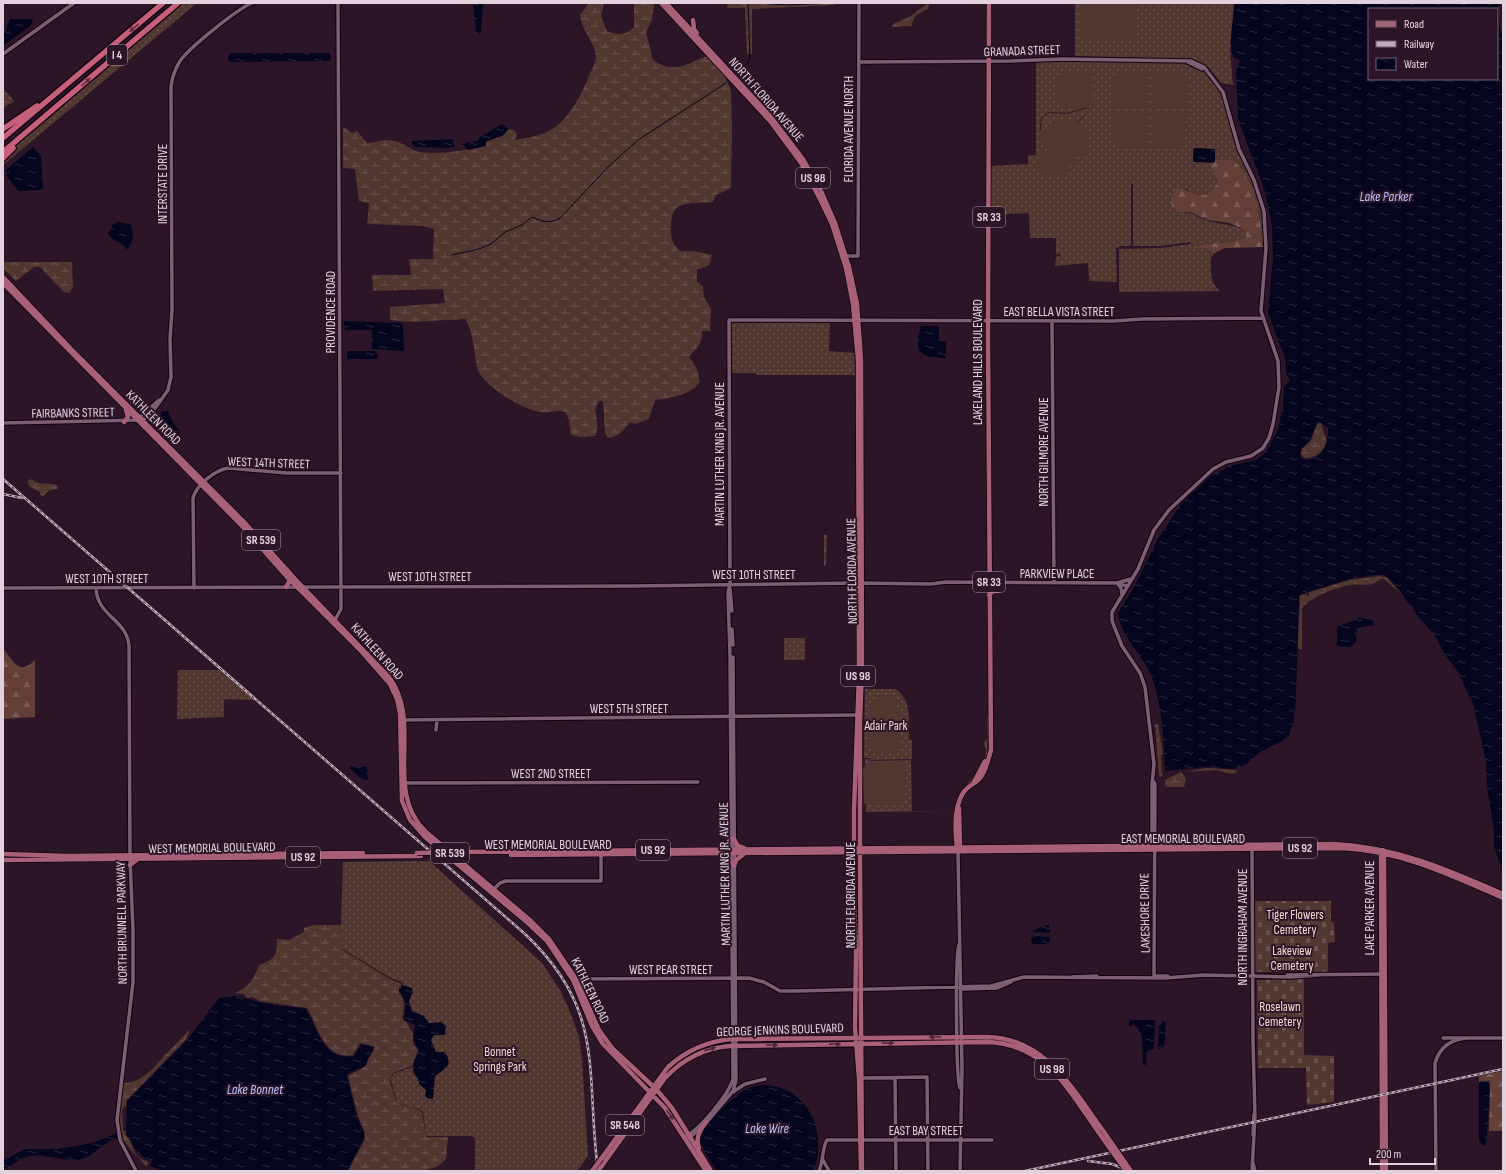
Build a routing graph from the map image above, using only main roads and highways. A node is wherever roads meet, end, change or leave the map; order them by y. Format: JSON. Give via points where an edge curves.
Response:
{"nodes":[{"id":1,"x":163,"y":3,"type":"edge"},
{"id":2,"x":178,"y":3,"type":"edge"},
{"id":3,"x":661,"y":3,"type":"edge"},
{"id":4,"x":666,"y":3,"type":"edge"},
{"id":5,"x":989,"y":3,"type":"edge"},
{"id":6,"x":693,"y":20,"type":"dead end"},
{"id":7,"x":686,"y":27,"type":"junction"},
{"id":8,"x":704,"y":44,"type":"junction"},
{"id":9,"x":740,"y":86,"type":"junction"},
{"id":10,"x":53,"y":97,"type":"junction"},
{"id":11,"x":56,"y":107,"type":"junction"},
{"id":12,"x":766,"y":117,"type":"junction"},
{"id":13,"x":3,"y":129,"type":"edge"},
{"id":14,"x":3,"y":138,"type":"edge"},
{"id":15,"x":790,"y":141,"type":"junction"},
{"id":16,"x":3,"y":152,"type":"edge"},
{"id":17,"x":3,"y":158,"type":"edge"},
{"id":18,"x":3,"y":277,"type":"edge"},
{"id":19,"x":3,"y":284,"type":"edge"},
{"id":20,"x":857,"y":321,"type":"junction"},
{"id":21,"x":857,"y":386,"type":"junction"},
{"id":22,"x":125,"y":409,"type":"junction"},
{"id":23,"x":861,"y":409,"type":"junction"},
{"id":24,"x":140,"y":419,"type":"junction"},
{"id":25,"x":124,"y":422,"type":"road end"},
{"id":26,"x":859,"y":452,"type":"junction"},
{"id":27,"x":203,"y":484,"type":"junction"},
{"id":28,"x":288,"y":578,"type":"junction"},
{"id":29,"x":860,"y":583,"type":"junction"},
{"id":30,"x":286,"y":587,"type":"road end"},
{"id":31,"x":998,"y":591,"type":"road end"},
{"id":32,"x":989,"y":595,"type":"junction"},
{"id":33,"x":332,"y":620,"type":"junction"},
{"id":34,"x":856,"y":714,"type":"junction"},
{"id":35,"x":402,"y":720,"type":"junction"},
{"id":36,"x":860,"y":722,"type":"junction"},
{"id":37,"x":856,"y":774,"type":"junction"},
{"id":38,"x":403,"y":783,"type":"junction"},
{"id":39,"x":860,"y":820,"type":"junction"},
{"id":40,"x":1314,"y":844,"type":"junction"},
{"id":41,"x":1207,"y":845,"type":"junction"},
{"id":42,"x":1104,"y":846,"type":"junction"},
{"id":43,"x":1122,"y":846,"type":"junction"},
{"id":44,"x":1153,"y":847,"type":"junction"},
{"id":45,"x":1252,"y":847,"type":"junction"},
{"id":46,"x":958,"y":848,"type":"junction"},
{"id":47,"x":1055,"y":848,"type":"junction"},
{"id":48,"x":1306,"y":848,"type":"junction"},
{"id":49,"x":1194,"y":849,"type":"junction"},
{"id":50,"x":666,"y":850,"type":"junction"},
{"id":51,"x":854,"y":850,"type":"junction"},
{"id":52,"x":860,"y":850,"type":"junction"},
{"id":53,"x":1094,"y":850,"type":"junction"},
{"id":54,"x":1114,"y":850,"type":"junction"},
{"id":55,"x":553,"y":851,"type":"junction"},
{"id":56,"x":720,"y":851,"type":"junction"},
{"id":57,"x":746,"y":851,"type":"junction"},
{"id":58,"x":1370,"y":851,"type":"junction"},
{"id":59,"x":1382,"y":851,"type":"junction"},
{"id":60,"x":601,"y":853,"type":"junction"},
{"id":61,"x":3,"y":854,"type":"edge"},
{"id":62,"x":419,"y":854,"type":"junction"},
{"id":63,"x":461,"y":854,"type":"junction"},
{"id":64,"x":658,"y":854,"type":"junction"},
{"id":65,"x":325,"y":855,"type":"junction"},
{"id":66,"x":547,"y":855,"type":"junction"},
{"id":67,"x":195,"y":856,"type":"junction"},
{"id":68,"x":130,"y":857,"type":"junction"},
{"id":69,"x":67,"y":858,"type":"junction"},
{"id":70,"x":139,"y":859,"type":"junction"},
{"id":71,"x":3,"y":860,"type":"edge"},
{"id":72,"x":1380,"y":862,"type":"junction"},
{"id":73,"x":130,"y":865,"type":"road end"},
{"id":74,"x":493,"y":891,"type":"junction"},
{"id":75,"x":1503,"y":894,"type":"edge"},
{"id":76,"x":1503,"y":898,"type":"edge"},
{"id":77,"x":1383,"y":974,"type":"junction"},
{"id":78,"x":574,"y":980,"type":"junction"},
{"id":79,"x":859,"y":990,"type":"junction"},
{"id":80,"x":862,"y":1037,"type":"junction"},
{"id":81,"x":856,"y":1038,"type":"junction"},
{"id":82,"x":859,"y":1044,"type":"junction"},
{"id":83,"x":659,"y":1077,"type":"junction"},
{"id":84,"x":644,"y":1078,"type":"junction"},
{"id":85,"x":653,"y":1090,"type":"junction"},
{"id":86,"x":859,"y":1093,"type":"junction"},
{"id":87,"x":862,"y":1107,"type":"junction"},
{"id":88,"x":706,"y":1122,"type":"road end"},
{"id":89,"x":1101,"y":1133,"type":"junction"},
{"id":90,"x":688,"y":1137,"type":"junction"},
{"id":91,"x":861,"y":1140,"type":"junction"},
{"id":92,"x":684,"y":1145,"type":"dead end"},
{"id":93,"x":691,"y":1147,"type":"junction"},
{"id":94,"x":1384,"y":1149,"type":"junction"},
{"id":95,"x":701,"y":1155,"type":"junction"},
{"id":96,"x":599,"y":1169,"type":"edge"},
{"id":97,"x":1386,"y":1169,"type":"edge"},
{"id":98,"x":592,"y":1171,"type":"edge"},
{"id":99,"x":706,"y":1171,"type":"edge"},
{"id":100,"x":711,"y":1171,"type":"edge"},
{"id":101,"x":862,"y":1171,"type":"edge"},
{"id":102,"x":1126,"y":1171,"type":"edge"},
{"id":103,"x":1131,"y":1171,"type":"edge"},
{"id":104,"x":1382,"y":1171,"type":"edge"}],
"edges":[{"from":1,"to":10,"type":"highway","number":"I 4","one_way":true},
{"from":11,"to":2,"type":"highway","number":"I 4","one_way":true},
{"from":3,"to":7,"type":"main road","number":"US 98"},
{"from":4,"to":7,"type":"main road","number":"US 98"},
{"from":5,"to":32,"type":"main road","name":"LAKELAND HILLS BOULEVARD","number":"SR 33"},
{"from":6,"to":8,"type":"main road","via":[[694,29]]},
{"from":7,"to":8,"type":"main road","name":"NORTH FLORIDA AVENUE","number":"US 98"},
{"from":7,"to":9,"type":"main road","name":"NORTH FLORIDA AVENUE","number":"US 98"},
{"from":8,"to":9,"type":"main road","name":"NORTH FLORIDA AVENUE","number":"US 98"},
{"from":9,"to":12,"type":"main road","name":"NORTH FLORIDA AVENUE","number":"US 98"},
{"from":9,"to":15,"type":"main road","name":"NORTH FLORIDA AVENUE","number":"US 98","via":[[763,108]]},
{"from":10,"to":13,"type":"highway","via":[[43,101]]},
{"from":10,"to":14,"type":"highway","number":"I 4"},
{"from":11,"to":16,"type":"highway","number":"I 4"},
{"from":11,"to":17,"type":"highway"},
{"from":12,"to":15,"type":"main road"},
{"from":12,"to":20,"type":"main road","name":"NORTH FLORIDA AVENUE","number":"US 98","via":[[801,163],[827,213],[846,268]]},
{"from":15,"to":20,"type":"main road","name":"NORTH FLORIDA AVENUE","number":"US 98","via":[[821,191],[835,223],[854,288]]},
{"from":18,"to":24,"type":"main road","name":"KATHLEEN ROAD","number":"SR 539"},
{"from":19,"to":22,"type":"main road","name":"KATHLEEN ROAD","number":"SR 539"},
{"from":20,"to":21,"type":"main road","name":"NORTH FLORIDA AVENUE","number":"US 98"},
{"from":20,"to":23,"type":"main road","name":"NORTH FLORIDA AVENUE","number":"US 98"},
{"from":21,"to":23,"type":"main road"},
{"from":21,"to":26,"type":"main road","name":"NORTH FLORIDA AVENUE","number":"US 98"},
{"from":22,"to":24,"type":"main road","name":"KATHLEEN ROAD","number":"SR 539"},
{"from":22,"to":25,"type":"main road","via":[[128,415]]},
{"from":23,"to":26,"type":"main road","name":"NORTH FLORIDA AVENUE","number":"US 98"},
{"from":24,"to":27,"type":"main road","name":"KATHLEEN ROAD","number":"SR 539"},
{"from":26,"to":29,"type":"main road","name":"NORTH FLORIDA AVENUE","number":"US 98"},
{"from":26,"to":29,"type":"main road","name":"NORTH FLORIDA AVENUE","number":"US 98"},
{"from":27,"to":28,"type":"main road","name":"KATHLEEN ROAD","number":"SR 539"},
{"from":27,"to":33,"type":"main road","name":"KATHLEEN ROAD","number":"SR 539","via":[[254,533]]},
{"from":28,"to":30,"type":"main road","via":[[290,582]]},
{"from":28,"to":33,"type":"main road","name":"KATHLEEN ROAD","number":"SR 539"},
{"from":29,"to":34,"type":"main road","name":"NORTH FLORIDA AVENUE","number":"US 98"},
{"from":29,"to":36,"type":"main road","name":"NORTH FLORIDA AVENUE","number":"US 98"},
{"from":31,"to":32,"type":"main road"},
{"from":32,"to":46,"type":"main road","name":"LAKELAND HILLS BOULEVARD","number":"SR 33","via":[[991,750],[982,774],[963,794],[957,813]]},
{"from":33,"to":35,"type":"main road","name":"KATHLEEN ROAD","number":"SR 539","via":[[390,684],[398,699]]},
{"from":33,"to":35,"type":"main road","name":"KATHLEEN ROAD","number":"SR 539","via":[[348,632],[394,684],[401,697]]},
{"from":34,"to":36,"type":"main road"},
{"from":34,"to":37,"type":"main road","name":"NORTH FLORIDA AVENUE","number":"US 98"},
{"from":35,"to":38,"type":"main road","name":"KATHLEEN ROAD","number":"SR 539"},
{"from":35,"to":38,"type":"main road","name":"KATHLEEN ROAD","number":"SR 539","via":[[400,768]]},
{"from":36,"to":39,"type":"main road","name":"NORTH FLORIDA AVENUE","number":"US 98"},
{"from":37,"to":39,"type":"main road","via":[[859,781]]},
{"from":37,"to":51,"type":"main road","name":"NORTH FLORIDA AVENUE","number":"US 98"},
{"from":38,"to":74,"type":"main road","name":"KATHLEEN ROAD","number":"SR 539","via":[[408,807],[416,822]]},
{"from":38,"to":74,"type":"main road","name":"KATHLEEN ROAD","number":"SR 539","via":[[404,805],[414,826]]},
{"from":39,"to":52,"type":"main road","name":"NORTH FLORIDA AVENUE","number":"US 98"},
{"from":40,"to":45,"type":"main road","name":"EAST MEMORIAL BOULEVARD","number":"US 92"},
{"from":40,"to":48,"type":"main road"},
{"from":40,"to":59,"type":"main road","name":"EAST MEMORIAL BOULEVARD","number":"US 92","via":[[1353,845]]},
{"from":41,"to":44,"type":"main road","name":"EAST MEMORIAL BOULEVARD","number":"US 92"},
{"from":41,"to":45,"type":"main road","name":"EAST MEMORIAL BOULEVARD","number":"US 92"},
{"from":41,"to":49,"type":"main road"},
{"from":42,"to":43,"type":"main road","name":"EAST MEMORIAL BOULEVARD","number":"US 92"},
{"from":42,"to":47,"type":"main road","name":"EAST MEMORIAL BOULEVARD","number":"US 92"},
{"from":42,"to":53,"type":"main road"},
{"from":43,"to":44,"type":"main road","name":"EAST MEMORIAL BOULEVARD","number":"US 92"},
{"from":43,"to":54,"type":"main road"},
{"from":44,"to":49,"type":"main road","name":"EAST MEMORIAL BOULEVARD","number":"US 92"},
{"from":44,"to":54,"type":"main road","name":"EAST MEMORIAL BOULEVARD","number":"US 92"},
{"from":45,"to":48,"type":"main road","name":"EAST MEMORIAL BOULEVARD","number":"US 92"},
{"from":45,"to":49,"type":"main road","name":"EAST MEMORIAL BOULEVARD","number":"US 92"},
{"from":46,"to":47,"type":"main road","name":"EAST MEMORIAL BOULEVARD","number":"US 92"},
{"from":46,"to":47,"type":"main road","name":"EAST MEMORIAL BOULEVARD","number":"US 92"},
{"from":46,"to":52,"type":"main road","name":"EAST MEMORIAL BOULEVARD","number":"US 92"},
{"from":47,"to":53,"type":"main road","name":"EAST MEMORIAL BOULEVARD","number":"US 92"},
{"from":48,"to":58,"type":"main road","name":"EAST MEMORIAL BOULEVARD","number":"US 92"},
{"from":50,"to":56,"type":"main road","name":"WEST MEMORIAL BOULEVARD","number":"US 92"},
{"from":50,"to":60,"type":"main road","name":"WEST MEMORIAL BOULEVARD","number":"US 92"},
{"from":50,"to":64,"type":"main road"},
{"from":51,"to":52,"type":"main road","name":"EAST MEMORIAL BOULEVARD","number":"US 92"},
{"from":51,"to":57,"type":"main road","name":"WEST MEMORIAL BOULEVARD","number":"US 92"},
{"from":51,"to":79,"type":"main road","name":"NORTH FLORIDA AVENUE","number":"US 98"},
{"from":52,"to":79,"type":"main road","name":"NORTH FLORIDA AVENUE","number":"US 98"},
{"from":53,"to":54,"type":"main road","name":"EAST MEMORIAL BOULEVARD","number":"US 92"},
{"from":55,"to":60,"type":"main road","name":"WEST MEMORIAL BOULEVARD","number":"US 92"},
{"from":55,"to":63,"type":"main road","name":"WEST MEMORIAL BOULEVARD","number":"US 92"},
{"from":55,"to":66,"type":"main road"},
{"from":56,"to":57,"type":"main road","name":"WEST MEMORIAL BOULEVARD","number":"US 92"},
{"from":56,"to":57,"type":"main road","via":[[733,839]]},
{"from":56,"to":57,"type":"main road","via":[[732,864]]},
{"from":56,"to":64,"type":"main road","name":"WEST MEMORIAL BOULEVARD","number":"US 92"},
{"from":58,"to":59,"type":"main road","name":"EAST MEMORIAL BOULEVARD","number":"US 92"},
{"from":58,"to":72,"type":"main road","via":[[1378,856]]},
{"from":59,"to":72,"type":"main road","name":"LAKE PARKER AVENUE"},
{"from":59,"to":75,"type":"main road","name":"EAST MEMORIAL BOULEVARD","number":"US 92","via":[[1424,861]]},
{"from":59,"to":76,"type":"main road","name":"EAST MEMORIAL BOULEVARD","number":"US 92","via":[[1424,864]]},
{"from":59,"to":77,"type":"main road","name":"LAKE PARKER AVENUE"},
{"from":60,"to":64,"type":"main road","name":"WEST MEMORIAL BOULEVARD","number":"US 92"},
{"from":60,"to":66,"type":"main road","name":"WEST MEMORIAL BOULEVARD","number":"US 92"},
{"from":61,"to":69,"type":"main road","name":"WEST MEMORIAL BOULEVARD","number":"US 92"},
{"from":62,"to":63,"type":"main road","name":"WEST MEMORIAL BOULEVARD","number":"US 92","bridge":true},
{"from":62,"to":65,"type":"main road","name":"WEST MEMORIAL BOULEVARD","number":"US 92"},
{"from":62,"to":65,"type":"main road","name":"WEST MEMORIAL BOULEVARD","number":"US 92"},
{"from":63,"to":66,"type":"main road","name":"WEST MEMORIAL BOULEVARD","number":"US 92"},
{"from":65,"to":67,"type":"main road","name":"WEST MEMORIAL BOULEVARD","number":"US 92"},
{"from":65,"to":67,"type":"main road","name":"WEST MEMORIAL BOULEVARD","number":"US 92"},
{"from":67,"to":68,"type":"main road","name":"WEST MEMORIAL BOULEVARD","number":"US 92"},
{"from":67,"to":70,"type":"main road","name":"WEST MEMORIAL BOULEVARD","number":"US 92"},
{"from":68,"to":69,"type":"main road","name":"WEST MEMORIAL BOULEVARD","number":"US 92"},
{"from":68,"to":69,"type":"main road","name":"WEST MEMORIAL BOULEVARD","number":"US 92"},
{"from":68,"to":70,"type":"main road","name":"WEST MEMORIAL BOULEVARD","number":"US 92"},
{"from":69,"to":71,"type":"main road","name":"WEST MEMORIAL BOULEVARD","number":"US 92"},
{"from":70,"to":73,"type":"main road"},
{"from":72,"to":77,"type":"main road","name":"LAKE PARKER AVENUE"},
{"from":74,"to":78,"type":"main road","name":"KATHLEEN ROAD","number":"SR 539","via":[[543,932],[560,953]]},
{"from":77,"to":94,"type":"main road","name":"LAKE PARKER AVENUE"},
{"from":77,"to":94,"type":"main road","name":"LAKE PARKER AVENUE","via":[[1381,1134]]},
{"from":78,"to":84,"type":"main road","name":"KATHLEEN ROAD","number":"SR 539","via":[[599,1030],[613,1049]]},
{"from":78,"to":85,"type":"main road","name":"KATHLEEN ROAD","number":"SR 539","via":[[602,1044]]},
{"from":79,"to":80,"type":"main road","name":"NORTH FLORIDA AVENUE","number":"US 98"},
{"from":79,"to":81,"type":"main road","name":"NORTH FLORIDA AVENUE","number":"US 98"},
{"from":80,"to":81,"type":"main road","name":"GEORGE JENKINS BOULEVARD","number":"SR 548"},
{"from":80,"to":82,"type":"main road","name":"NORTH FLORIDA AVENUE"},
{"from":89,"to":80,"type":"main road","number":"US 98","one_way":true,"via":[[1062,1075],[1041,1055],[1022,1044],[992,1037]]},
{"from":81,"to":82,"type":"main road","name":"NORTH FLORIDA AVENUE","number":"US 98"},
{"from":81,"to":83,"type":"main road","name":"GEORGE JENKINS BOULEVARD","number":"SR 548","via":[[734,1039],[710,1042],[688,1052]]},
{"from":85,"to":82,"type":"main road","name":"GEORGE JENKINS BOULEVARD","number":"SR 548","one_way":true,"via":[[683,1061],[704,1051],[734,1045]]},
{"from":82,"to":86,"type":"main road","name":"NORTH FLORIDA AVENUE"},
{"from":82,"to":87,"type":"main road","name":"NORTH FLORIDA AVENUE"},
{"from":82,"to":89,"type":"main road","number":"US 98","one_way":true,"via":[[1003,1043],[1016,1047],[1036,1056],[1058,1077]]},
{"from":83,"to":84,"type":"main road"},
{"from":83,"to":85,"type":"main road","name":"GEORGE JENKINS BOULEVARD","number":"SR 548"},
{"from":84,"to":85,"type":"main road","name":"KATHLEEN ROAD","number":"SR 539"},
{"from":85,"to":90,"type":"main road","name":"KATHLEEN ROAD","number":"SR 539","via":[[672,1108]]},
{"from":85,"to":96,"type":"main road","name":"GEORGE JENKINS BOULEVARD","number":"SR 548"},
{"from":85,"to":98,"type":"main road","name":"GEORGE JENKINS BOULEVARD","number":"SR 548","bridge":true},
{"from":86,"to":87,"type":"main road"},
{"from":86,"to":91,"type":"main road","name":"NORTH FLORIDA AVENUE"},
{"from":87,"to":91,"type":"main road","name":"NORTH FLORIDA AVENUE"},
{"from":88,"to":95,"type":"main road","via":[[697,1139]]},
{"from":89,"to":102,"type":"main road","number":"US 98","bridge":true},
{"from":89,"to":103,"type":"main road","number":"US 98","bridge":true},
{"from":90,"to":93,"type":"main road"},
{"from":90,"to":95,"type":"main road"},
{"from":91,"to":101,"type":"main road","name":"NORTH FLORIDA AVENUE"},
{"from":92,"to":93,"type":"main road"},
{"from":93,"to":99,"type":"main road"},
{"from":94,"to":97,"type":"main road"},
{"from":94,"to":104,"type":"main road","name":"LAKE PARKER AVENUE"},
{"from":95,"to":100,"type":"main road"}]}
